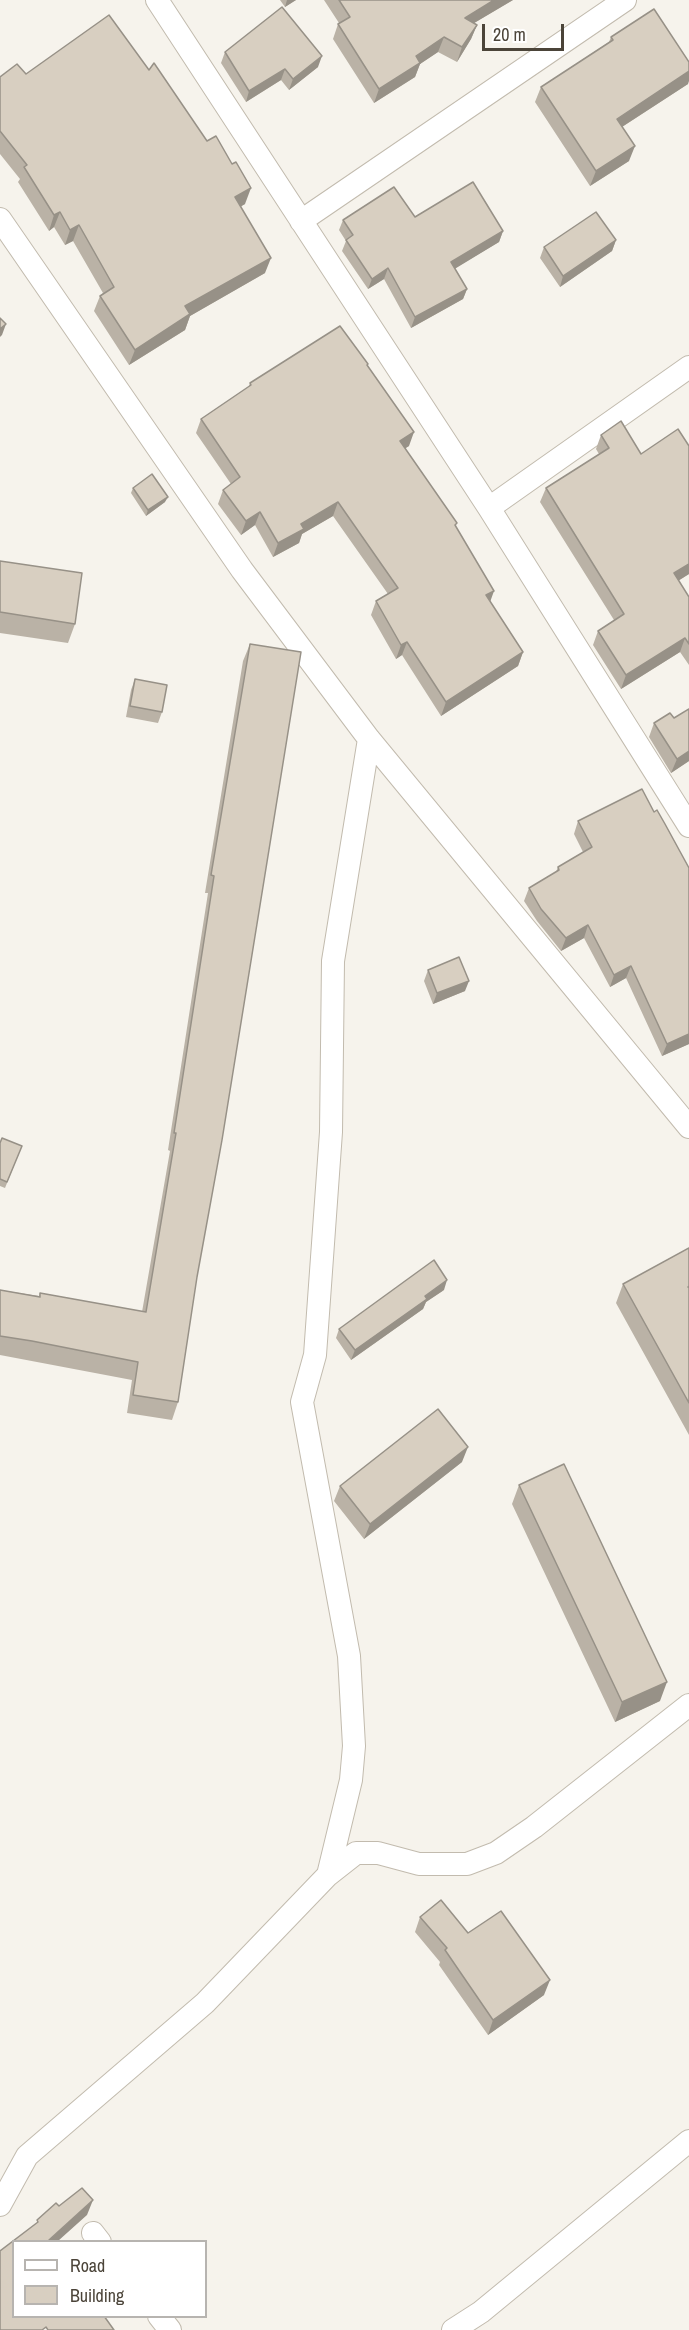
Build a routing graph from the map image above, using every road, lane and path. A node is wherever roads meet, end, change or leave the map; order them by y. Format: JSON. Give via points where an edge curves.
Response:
{"nodes":[{"id":1,"x":157,"y":0,"type":"edge"},
{"id":2,"x":625,"y":0,"type":"edge"},
{"id":3,"x":0,"y":219,"type":"edge"},
{"id":4,"x":301,"y":221,"type":"junction"},
{"id":5,"x":689,"y":368,"type":"edge"},
{"id":6,"x":489,"y":508,"type":"junction"},
{"id":7,"x":369,"y":739,"type":"junction"},
{"id":8,"x":689,"y":826,"type":"edge"},
{"id":9,"x":689,"y":1127,"type":"edge"},
{"id":10,"x":689,"y":1705,"type":"edge"},
{"id":11,"x":328,"y":1875,"type":"junction"},
{"id":12,"x":689,"y":2141,"type":"edge"},
{"id":13,"x":0,"y":2205,"type":"edge"},
{"id":14,"x":161,"y":2318,"type":"edge"},
{"id":15,"x":170,"y":2330,"type":"edge"},
{"id":16,"x":453,"y":2330,"type":"edge"}],
"edges":[{"from":1,"to":4,"type":"street"},
{"from":2,"to":4,"type":"street"},
{"from":3,"to":7,"type":"street","via":[[242,570]]},
{"from":4,"to":6,"type":"street"},
{"from":5,"to":6,"type":"street"},
{"from":6,"to":8,"type":"street"},
{"from":7,"to":9,"type":"street"},
{"from":7,"to":11,"type":"street","via":[[333,961],[331,1131],[315,1355],[302,1402],[349,1656],[354,1746]]},
{"from":10,"to":11,"type":"street","via":[[496,1853],[467,1864],[419,1864],[378,1853],[356,1853]]},
{"from":11,"to":13,"type":"street","via":[[205,2003],[27,2156]]},
{"from":12,"to":16,"type":"street"},
{"from":14,"to":15,"type":"street"}]}
